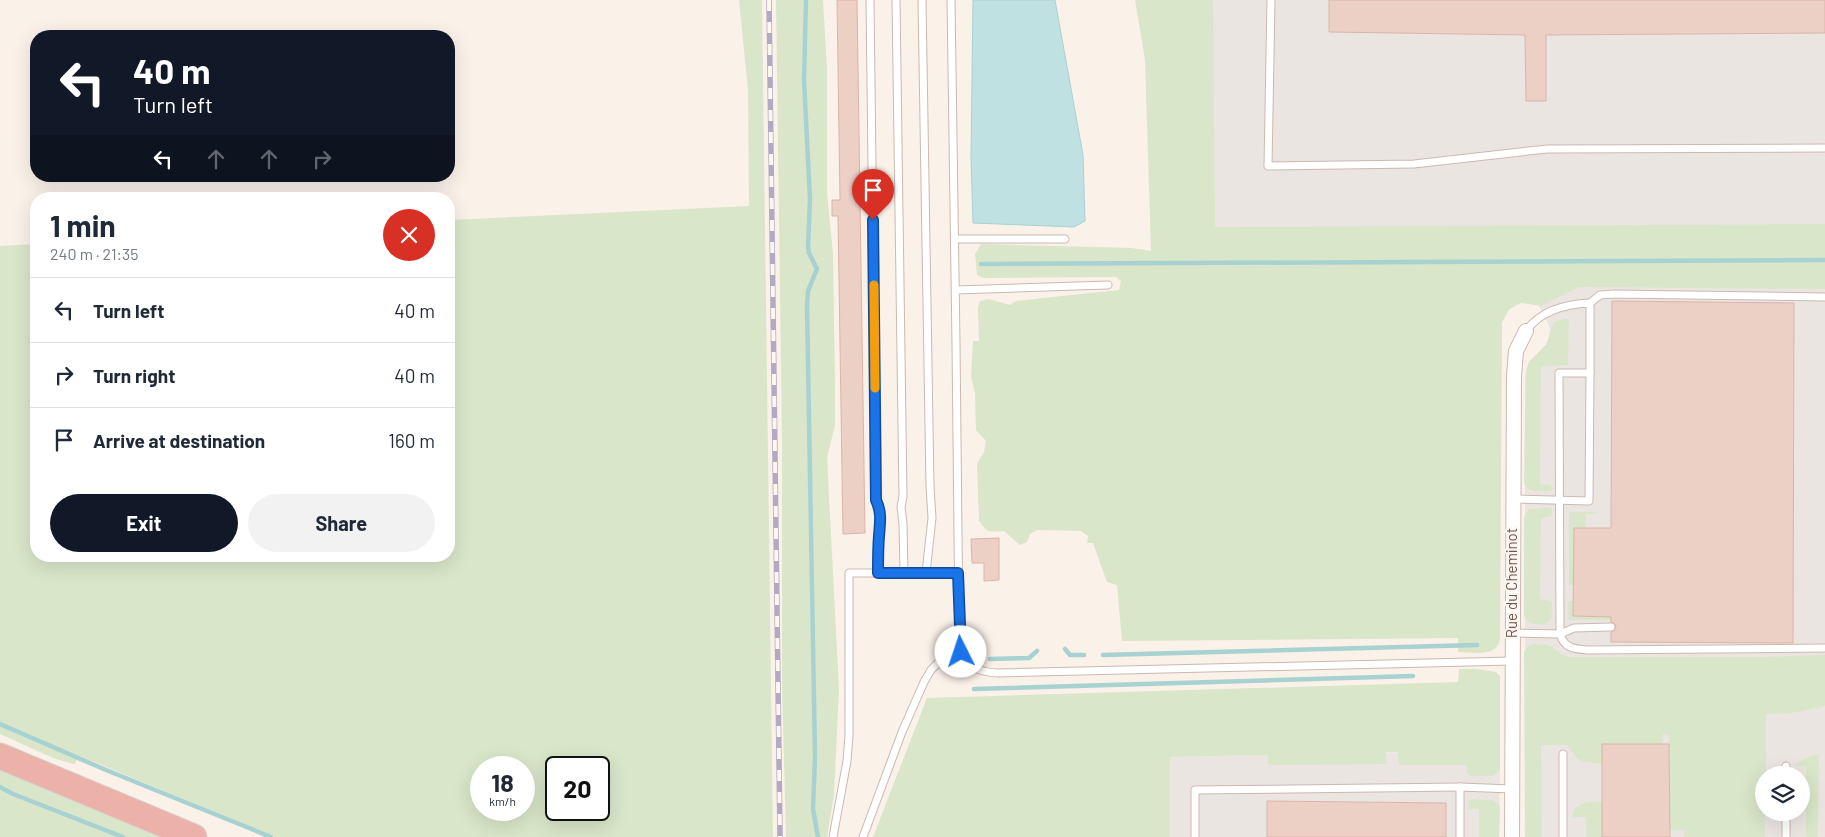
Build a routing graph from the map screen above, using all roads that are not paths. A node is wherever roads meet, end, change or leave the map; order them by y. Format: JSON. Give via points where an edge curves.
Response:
{"nodes":[{"id":1,"x":870,"y":0,"type":"edge"},
{"id":2,"x":896,"y":0,"type":"edge"},
{"id":3,"x":922,"y":0,"type":"edge"},
{"id":4,"x":951,"y":0,"type":"edge"},
{"id":5,"x":1271,"y":0,"type":"edge"},
{"id":6,"x":1825,"y":148,"type":"edge"},
{"id":7,"x":955,"y":239,"type":"junction"},
{"id":8,"x":1065,"y":239,"type":"dead end"},
{"id":9,"x":1108,"y":285,"type":"dead end"},
{"id":10,"x":956,"y":290,"type":"junction"},
{"id":11,"x":1825,"y":297,"type":"edge"},
{"id":12,"x":1590,"y":303,"type":"junction"},
{"id":13,"x":1526,"y":331,"type":"joint"},
{"id":14,"x":1590,"y":373,"type":"junction"},
{"id":15,"x":1512,"y":499,"type":"junction"},
{"id":16,"x":1560,"y":500,"type":"junction"},
{"id":17,"x":878,"y":573,"type":"junction"},
{"id":18,"x":904,"y":573,"type":"junction"},
{"id":19,"x":926,"y":573,"type":"junction"},
{"id":20,"x":958,"y":573,"type":"junction"},
{"id":21,"x":1611,"y":627,"type":"dead end"},
{"id":22,"x":1512,"y":633,"type":"junction"},
{"id":23,"x":1560,"y":634,"type":"junction"},
{"id":24,"x":1825,"y":648,"type":"edge"},
{"id":25,"x":961,"y":652,"type":"junction"},
{"id":26,"x":1512,"y":661,"type":"junction"},
{"id":27,"x":1563,"y":754,"type":"dead end"},
{"id":28,"x":0,"y":756,"type":"edge"},
{"id":29,"x":1460,"y":787,"type":"junction"},
{"id":30,"x":1512,"y":788,"type":"junction"},
{"id":31,"x":1786,"y":821,"type":"edge"},
{"id":32,"x":194,"y":837,"type":"edge"},
{"id":33,"x":834,"y":837,"type":"edge"},
{"id":34,"x":863,"y":837,"type":"edge"},
{"id":35,"x":1195,"y":837,"type":"edge"},
{"id":36,"x":1460,"y":837,"type":"edge"},
{"id":37,"x":1512,"y":837,"type":"edge"},
{"id":38,"x":1563,"y":837,"type":"edge"},
{"id":39,"x":1786,"y":837,"type":"edge"}],
"edges":[{"from":1,"to":17,"type":"lane","via":[[876,500],[881,510]]},
{"from":2,"to":18,"type":"lane"},
{"from":3,"to":19,"type":"lane","via":[[932,506]]},
{"from":4,"to":7,"type":"lane"},
{"from":5,"to":6,"type":"lane","via":[[1268,166],[1414,164],[1547,149]]},
{"from":7,"to":8,"type":"lane"},
{"from":7,"to":10,"type":"lane"},
{"from":9,"to":10,"type":"lane"},
{"from":10,"to":20,"type":"lane"},
{"from":11,"to":12,"type":"lane","via":[[1615,294],[1600,295]]},
{"from":12,"to":13,"type":"lane","via":[[1549,312],[1534,321]]},
{"from":12,"to":14,"type":"lane"},
{"from":13,"to":15,"type":"street","name":"Rue du Cheminot","via":[[1519,342],[1515,361]]},
{"from":14,"to":16,"type":"lane","via":[[1560,373]]},
{"from":14,"to":16,"type":"lane","via":[[1589,501]]},
{"from":15,"to":16,"type":"lane"},
{"from":15,"to":22,"type":"street","name":"Rue du Cheminot"},
{"from":16,"to":23,"type":"lane"},
{"from":17,"to":18,"type":"lane"},
{"from":17,"to":33,"type":"lane","via":[[849,573],[849,736]]},
{"from":18,"to":19,"type":"lane"},
{"from":19,"to":20,"type":"lane"},
{"from":20,"to":25,"type":"lane"},
{"from":21,"to":23,"type":"lane","via":[[1577,628]]},
{"from":22,"to":23,"type":"lane"},
{"from":22,"to":26,"type":"street","name":"Rue du Cheminot"},
{"from":23,"to":24,"type":"lane","via":[[1570,647],[1587,650]]},
{"from":25,"to":26,"type":"lane","via":[[972,666],[997,673]]},
{"from":25,"to":34,"type":"lane","via":[[940,660],[924,682]]},
{"from":26,"to":30,"type":"street","name":"Rue du Cheminot"},
{"from":27,"to":38,"type":"lane"},
{"from":28,"to":32,"type":"highway"},
{"from":29,"to":30,"type":"lane"},
{"from":29,"to":35,"type":"lane","via":[[1195,790]]},
{"from":29,"to":36,"type":"lane"},
{"from":30,"to":37,"type":"street","name":"Rue du Cheminot"},
{"from":31,"to":39,"type":"lane"}]}
